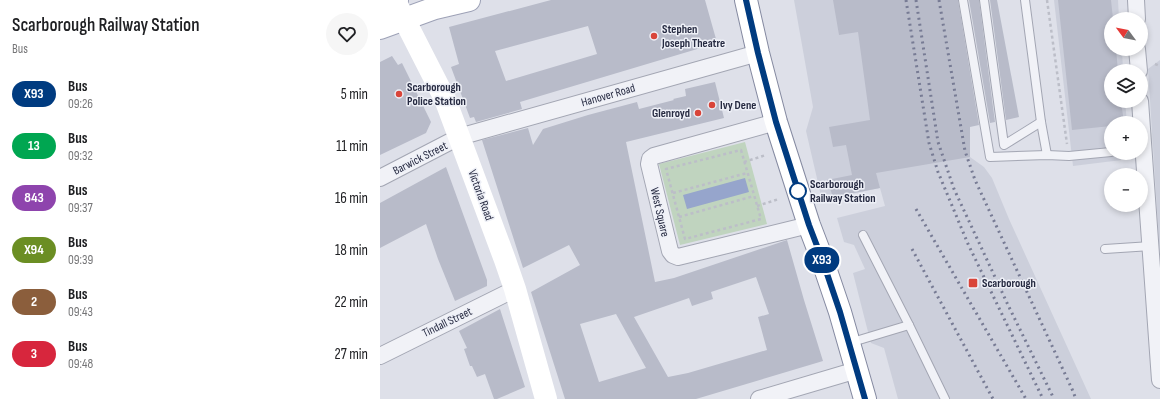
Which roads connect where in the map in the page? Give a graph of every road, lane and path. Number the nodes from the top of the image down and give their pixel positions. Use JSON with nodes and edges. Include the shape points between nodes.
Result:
{"nodes":[{"id":1,"x":469,"y":0,"type":"edge"},
{"id":2,"x":746,"y":0,"type":"edge"},
{"id":3,"x":963,"y":0,"type":"edge"},
{"id":4,"x":984,"y":0,"type":"edge"},
{"id":5,"x":1025,"y":0,"type":"edge"},
{"id":6,"x":1047,"y":0,"type":"edge"},
{"id":7,"x":1136,"y":0,"type":"edge"},
{"id":8,"x":394,"y":6,"type":"edge"},
{"id":9,"x":1137,"y":12,"type":"edge"},
{"id":10,"x":380,"y":28,"type":"edge"},
{"id":11,"x":758,"y":53,"type":"junction"},
{"id":12,"x":776,"y":122,"type":"junction"},
{"id":13,"x":1041,"y":122,"type":"junction"},
{"id":14,"x":459,"y":137,"type":"junction"},
{"id":15,"x":1004,"y":144,"type":"junction"},
{"id":16,"x":1104,"y":153,"type":"edge"},
{"id":17,"x":1048,"y":155,"type":"junction"},
{"id":18,"x":1006,"y":156,"type":"junction"},
{"id":19,"x":1069,"y":156,"type":"junction"},
{"id":20,"x":1143,"y":160,"type":"edge"},
{"id":21,"x":747,"y":173,"type":"junction"},
{"id":22,"x":380,"y":178,"type":"edge"},
{"id":23,"x":798,"y":192,"type":"junction"},
{"id":24,"x":672,"y":193,"type":"junction"},
{"id":25,"x":754,"y":196,"type":"junction"},
{"id":26,"x":757,"y":206,"type":"junction"},
{"id":27,"x":679,"y":217,"type":"junction"},
{"id":28,"x":809,"y":225,"type":"junction"},
{"id":29,"x":863,"y":235,"type":"dead end"},
{"id":30,"x":1151,"y":246,"type":"junction"},
{"id":31,"x":1105,"y":249,"type":"dead end"},
{"id":32,"x":515,"y":289,"type":"junction"},
{"id":33,"x":909,"y":325,"type":"junction"},
{"id":34,"x":848,"y":344,"type":"junction"},
{"id":35,"x":380,"y":356,"type":"edge"},
{"id":36,"x":857,"y":370,"type":"junction"},
{"id":37,"x":1160,"y":380,"type":"edge"},
{"id":38,"x":544,"y":398,"type":"edge"},
{"id":39,"x":759,"y":399,"type":"edge"},
{"id":40,"x":865,"y":399,"type":"edge"},
{"id":41,"x":945,"y":399,"type":"edge"}],
"edges":[{"from":1,"to":8,"type":"main road","via":[[435,8]]},
{"from":2,"to":11,"type":"main road"},
{"from":3,"to":18,"type":"lane","via":[[990,157]]},
{"from":4,"to":15,"type":"lane"},
{"from":5,"to":13,"type":"lane"},
{"from":6,"to":19,"type":"path"},
{"from":7,"to":9,"type":"street"},
{"from":8,"to":10,"type":"main road"},
{"from":8,"to":14,"type":"main road","name":"Victoria Road","via":[[445,99]]},
{"from":11,"to":12,"type":"main road"},
{"from":11,"to":14,"type":"street","name":"Hanover Road"},
{"from":12,"to":23,"type":"main road"},
{"from":12,"to":28,"type":"street","name":"West Square","via":[[650,159],[649,164],[670,251],[678,257]]},
{"from":13,"to":15,"type":"lane"},
{"from":13,"to":17,"type":"lane"},
{"from":14,"to":22,"type":"street","name":"Barwick Street"},
{"from":14,"to":32,"type":"main road","name":"Victoria Road"},
{"from":15,"to":18,"type":"lane"},
{"from":16,"to":19,"type":"lane"},
{"from":17,"to":18,"type":"lane"},
{"from":17,"to":19,"type":"lane"},
{"from":20,"to":30,"type":"street"},
{"from":21,"to":24,"type":"path"},
{"from":21,"to":24,"type":"path","via":[[740,150],[666,169]]},
{"from":21,"to":25,"type":"path"},
{"from":23,"to":26,"type":"path"},
{"from":23,"to":28,"type":"main road"},
{"from":24,"to":27,"type":"path"},
{"from":25,"to":26,"type":"path"},
{"from":25,"to":27,"type":"path"},
{"from":26,"to":27,"type":"path","via":[[761,219],[684,239]]},
{"from":28,"to":34,"type":"main road","via":[[840,312]]},
{"from":29,"to":33,"type":"lane"},
{"from":30,"to":31,"type":"lane"},
{"from":30,"to":37,"type":"street"},
{"from":32,"to":35,"type":"street","name":"Tindall Street"},
{"from":32,"to":38,"type":"main road","name":"Victoria Road"},
{"from":33,"to":34,"type":"lane"},
{"from":33,"to":41,"type":"lane"},
{"from":34,"to":36,"type":"main road"},
{"from":36,"to":39,"type":"street"},
{"from":36,"to":40,"type":"main road"}]}
